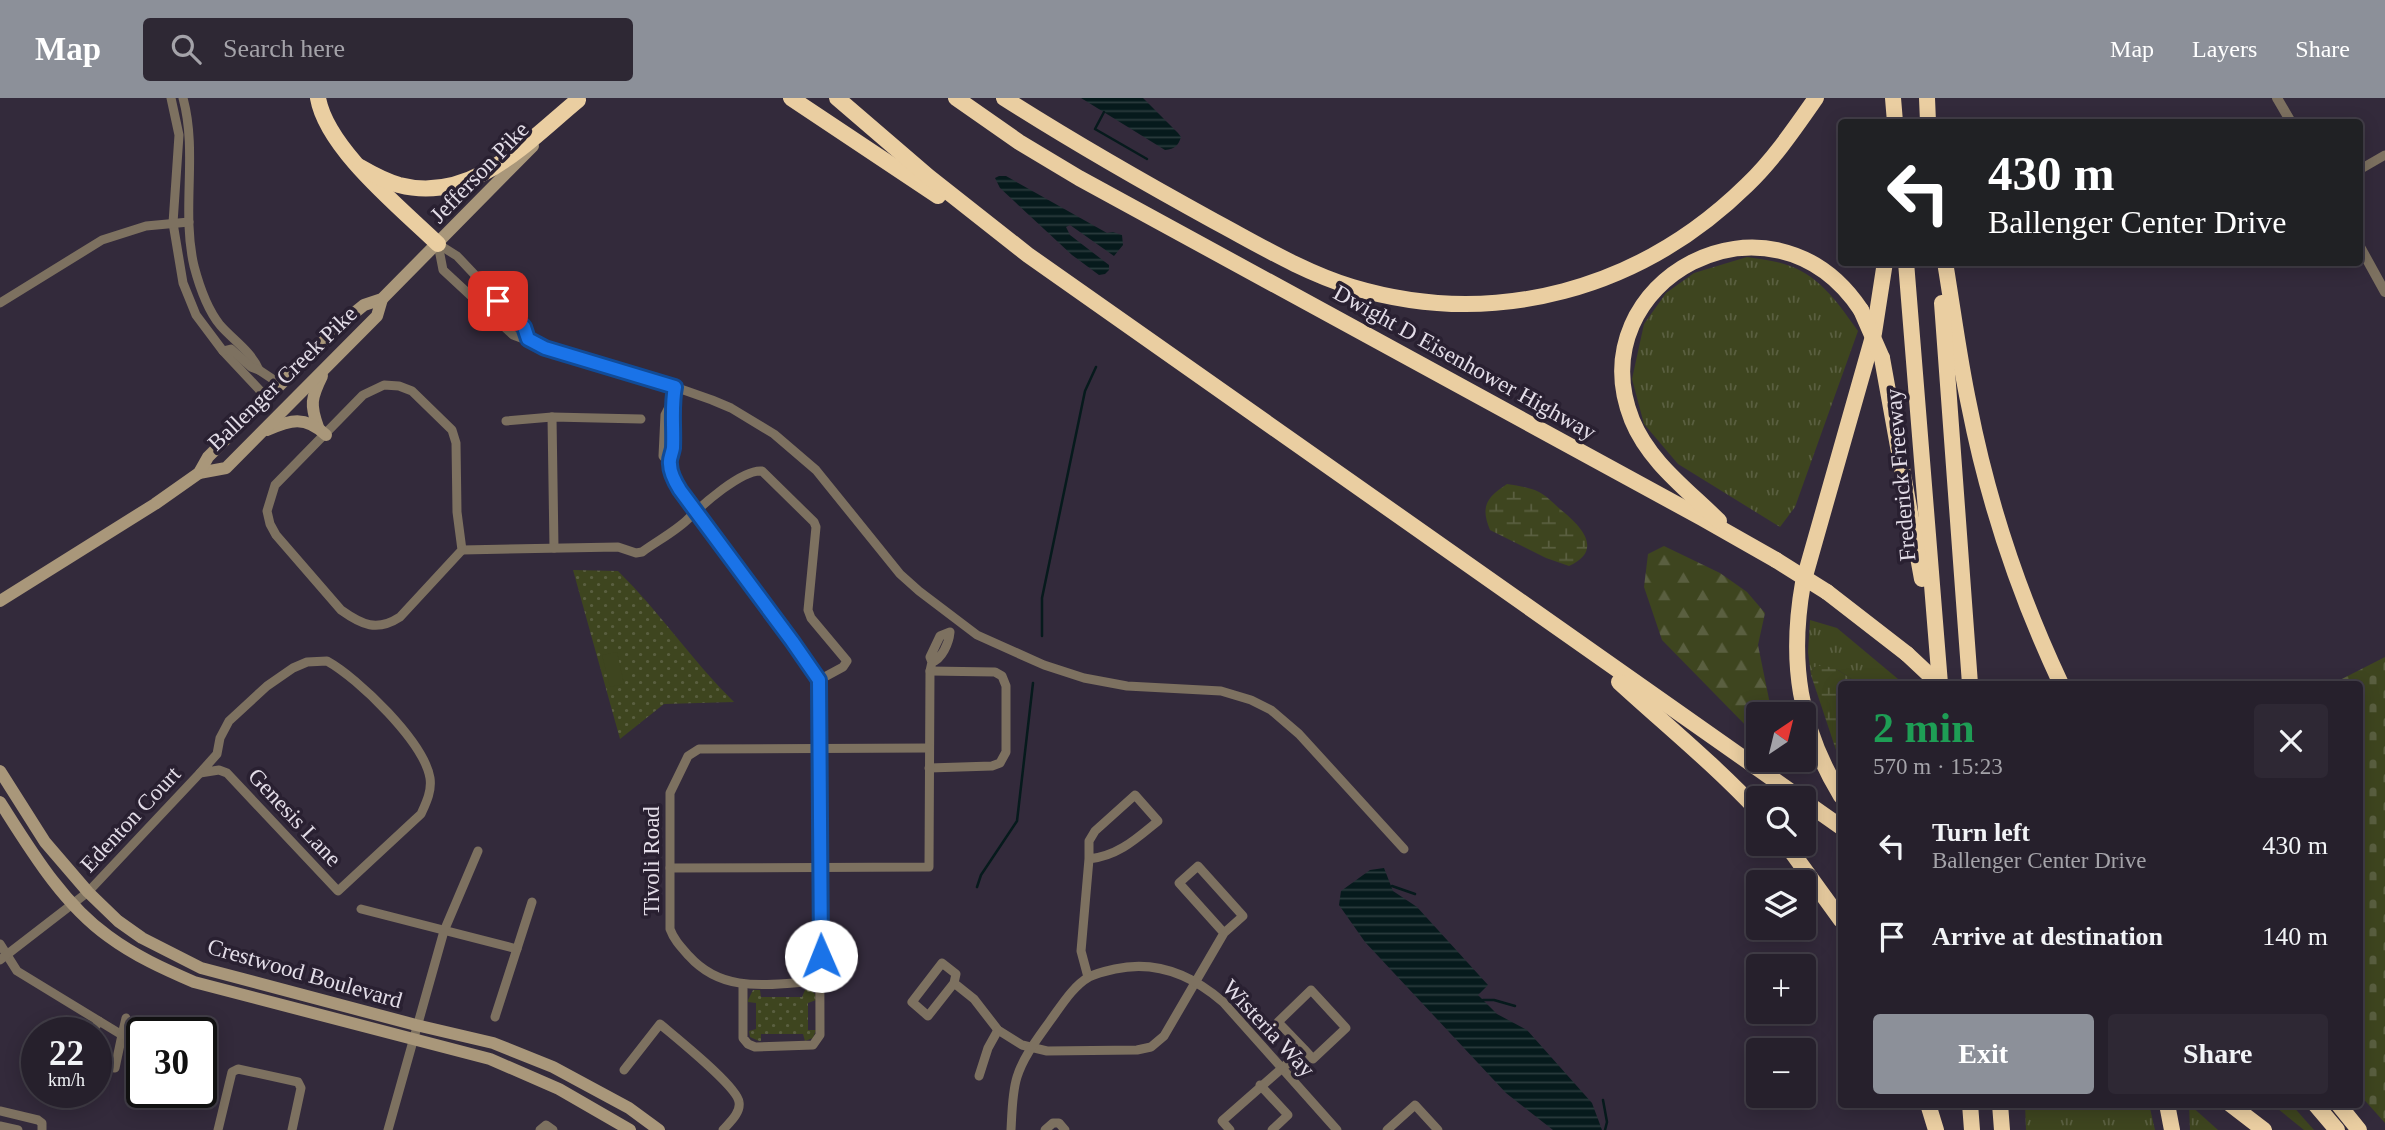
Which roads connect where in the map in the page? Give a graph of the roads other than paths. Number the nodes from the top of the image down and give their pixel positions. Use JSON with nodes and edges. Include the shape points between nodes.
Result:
{"nodes":[{"id":1,"x":172,"y":98,"type":"edge"},
{"id":2,"x":183,"y":98,"type":"edge"},
{"id":3,"x":318,"y":98,"type":"edge"},
{"id":4,"x":791,"y":98,"type":"edge"},
{"id":5,"x":838,"y":98,"type":"edge"},
{"id":6,"x":956,"y":98,"type":"edge"},
{"id":7,"x":1004,"y":98,"type":"edge"},
{"id":8,"x":1885,"y":98,"type":"edge"},
{"id":9,"x":1893,"y":98,"type":"edge"},
{"id":10,"x":1927,"y":98,"type":"edge"},
{"id":11,"x":2277,"y":98,"type":"edge"},
{"id":12,"x":579,"y":99,"type":"edge"},
{"id":13,"x":1815,"y":99,"type":"edge"},
{"id":14,"x":1886,"y":119,"type":"edge"},
{"id":15,"x":1895,"y":119,"type":"edge"},
{"id":16,"x":1928,"y":119,"type":"edge"},
{"id":17,"x":2289,"y":119,"type":"edge"},
{"id":18,"x":2385,"y":155,"type":"edge"},
{"id":19,"x":360,"y":167,"type":"junction"},
{"id":20,"x":2363,"y":168,"type":"edge"},
{"id":21,"x":189,"y":222,"type":"junction"},
{"id":22,"x":173,"y":223,"type":"junction"},
{"id":23,"x":438,"y":244,"type":"junction"},
{"id":24,"x":2363,"y":252,"type":"edge"},
{"id":25,"x":1028,"y":255,"type":"junction"},
{"id":26,"x":1884,"y":266,"type":"edge"},
{"id":27,"x":1906,"y":266,"type":"edge"},
{"id":28,"x":1939,"y":266,"type":"edge"},
{"id":29,"x":1946,"y":266,"type":"edge"},
{"id":30,"x":2385,"y":292,"type":"edge"},
{"id":31,"x":382,"y":299,"type":"junction"},
{"id":32,"x":0,"y":303,"type":"edge"},
{"id":33,"x":528,"y":339,"type":"junction"},
{"id":34,"x":222,"y":351,"type":"junction"},
{"id":35,"x":327,"y":367,"type":"junction"},
{"id":36,"x":259,"y":370,"type":"junction"},
{"id":37,"x":280,"y":384,"type":"junction"},
{"id":38,"x":675,"y":387,"type":"junction"},
{"id":39,"x":267,"y":398,"type":"junction"},
{"id":40,"x":552,"y":417,"type":"junction"},
{"id":41,"x":641,"y":419,"type":"dead end"},
{"id":42,"x":506,"y":421,"type":"dead end"},
{"id":43,"x":322,"y":431,"type":"junction"},
{"id":44,"x":263,"y":432,"type":"junction"},
{"id":45,"x":199,"y":473,"type":"junction"},
{"id":46,"x":694,"y":510,"type":"junction"},
{"id":47,"x":1732,"y":535,"type":"junction"},
{"id":48,"x":554,"y":548,"type":"junction"},
{"id":49,"x":462,"y":550,"type":"junction"},
{"id":50,"x":0,"y":601,"type":"edge"},
{"id":51,"x":958,"y":622,"type":"junction"},
{"id":52,"x":1568,"y":636,"type":"junction"},
{"id":53,"x":931,"y":667,"type":"junction"},
{"id":54,"x":819,"y":680,"type":"junction"},
{"id":55,"x":1936,"y":681,"type":"edge"},
{"id":56,"x":1939,"y":681,"type":"edge"},
{"id":57,"x":1939,"y":681,"type":"edge"},
{"id":58,"x":1970,"y":681,"type":"edge"},
{"id":59,"x":2060,"y":681,"type":"edge"},
{"id":60,"x":819,"y":747,"type":"junction"},
{"id":61,"x":929,"y":748,"type":"junction"},
{"id":62,"x":929,"y":768,"type":"junction"},
{"id":63,"x":0,"y":771,"type":"edge"},
{"id":64,"x":200,"y":773,"type":"junction"},
{"id":65,"x":1783,"y":786,"type":"edge"},
{"id":66,"x":1838,"y":790,"type":"edge"},
{"id":67,"x":1746,"y":798,"type":"edge"},
{"id":68,"x":0,"y":802,"type":"edge"},
{"id":69,"x":1816,"y":809,"type":"edge"},
{"id":70,"x":1838,"y":825,"type":"edge"},
{"id":71,"x":1404,"y":849,"type":"dead end"},
{"id":72,"x":478,"y":851,"type":"dead end"},
{"id":73,"x":1795,"y":856,"type":"edge"},
{"id":74,"x":1089,"y":859,"type":"junction"},
{"id":75,"x":670,"y":868,"type":"junction"},
{"id":76,"x":820,"y":868,"type":"junction"},
{"id":77,"x":88,"y":892,"type":"junction"},
{"id":78,"x":532,"y":902,"type":"dead end"},
{"id":79,"x":73,"y":904,"type":"junction"},
{"id":80,"x":361,"y":909,"type":"dead end"},
{"id":81,"x":1838,"y":916,"type":"edge"},
{"id":82,"x":444,"y":931,"type":"junction"},
{"id":83,"x":1224,"y":933,"type":"junction"},
{"id":84,"x":0,"y":944,"type":"edge"},
{"id":85,"x":517,"y":949,"type":"junction"},
{"id":86,"x":4,"y":958,"type":"edge"},
{"id":87,"x":1088,"y":977,"type":"junction"},
{"id":88,"x":821,"y":981,"type":"junction"},
{"id":89,"x":954,"y":983,"type":"junction"},
{"id":90,"x":1196,"y":983,"type":"junction"},
{"id":91,"x":743,"y":984,"type":"junction"},
{"id":92,"x":93,"y":1017,"type":"edge"},
{"id":93,"x":495,"y":1017,"type":"dead end"},
{"id":94,"x":126,"y":1018,"type":"dead end"},
{"id":95,"x":416,"y":1025,"type":"junction"},
{"id":96,"x":112,"y":1029,"type":"edge"},
{"id":97,"x":998,"y":1030,"type":"junction"},
{"id":98,"x":122,"y":1035,"type":"junction"},
{"id":99,"x":414,"y":1040,"type":"junction"},
{"id":100,"x":1032,"y":1048,"type":"junction"},
{"id":101,"x":1304,"y":1049,"type":"junction"},
{"id":102,"x":112,"y":1067,"type":"edge"},
{"id":103,"x":1283,"y":1069,"type":"junction"},
{"id":104,"x":624,"y":1070,"type":"dead end"},
{"id":105,"x":979,"y":1076,"type":"dead end"},
{"id":106,"x":1261,"y":1085,"type":"junction"},
{"id":107,"x":1929,"y":1108,"type":"edge"},
{"id":108,"x":1970,"y":1108,"type":"edge"},
{"id":109,"x":2000,"y":1108,"type":"edge"},
{"id":110,"x":2168,"y":1108,"type":"edge"},
{"id":111,"x":2236,"y":1108,"type":"edge"},
{"id":112,"x":2318,"y":1108,"type":"edge"},
{"id":113,"x":2341,"y":1108,"type":"edge"},
{"id":114,"x":0,"y":1111,"type":"edge"},
{"id":115,"x":0,"y":1126,"type":"edge"},
{"id":116,"x":18,"y":1130,"type":"edge"},
{"id":117,"x":42,"y":1130,"type":"edge"},
{"id":118,"x":218,"y":1130,"type":"edge"},
{"id":119,"x":292,"y":1130,"type":"edge"},
{"id":120,"x":388,"y":1130,"type":"edge"},
{"id":121,"x":540,"y":1130,"type":"edge"},
{"id":122,"x":553,"y":1130,"type":"edge"},
{"id":123,"x":630,"y":1130,"type":"edge"},
{"id":124,"x":659,"y":1130,"type":"edge"},
{"id":125,"x":723,"y":1130,"type":"edge"},
{"id":126,"x":1011,"y":1130,"type":"edge"},
{"id":127,"x":1045,"y":1130,"type":"edge"},
{"id":128,"x":1065,"y":1130,"type":"edge"},
{"id":129,"x":1230,"y":1130,"type":"edge"},
{"id":130,"x":1272,"y":1130,"type":"edge"},
{"id":131,"x":1337,"y":1130,"type":"edge"},
{"id":132,"x":1388,"y":1130,"type":"edge"},
{"id":133,"x":1438,"y":1130,"type":"edge"},
{"id":134,"x":1936,"y":1130,"type":"edge"},
{"id":135,"x":1972,"y":1130,"type":"edge"},
{"id":136,"x":2002,"y":1130,"type":"edge"},
{"id":137,"x":2172,"y":1130,"type":"edge"},
{"id":138,"x":2264,"y":1130,"type":"edge"},
{"id":139,"x":2337,"y":1130,"type":"edge"},
{"id":140,"x":2359,"y":1130,"type":"edge"}],
"edges":[{"from":1,"to":22,"type":"street","via":[[179,135]]},
{"from":2,"to":21,"type":"street","via":[[190,147]]},
{"from":3,"to":19,"type":"highway","via":[[327,125]]},
{"from":4,"to":25,"type":"highway"},
{"from":5,"to":25,"type":"highway"},
{"from":6,"to":47,"type":"highway","name":"Dwight D Eisenhower Highway","via":[[1079,178]]},
{"from":7,"to":13,"type":"highway","via":[[1119,169],[1300,267],[1382,295],[1468,304],[1520,300],[1577,288],[1645,261],[1678,242],[1749,183]]},
{"from":8,"to":14,"type":"highway"},
{"from":9,"to":15,"type":"highway"},
{"from":10,"to":16,"type":"highway"},
{"from":11,"to":17,"type":"street"},
{"from":12,"to":19,"type":"highway","via":[[501,163],[467,182],[417,188]]},
{"from":12,"to":23,"type":"main road","name":"Jefferson Pike"},
{"from":18,"to":20,"type":"street"},
{"from":19,"to":23,"type":"highway"},
{"from":21,"to":22,"type":"street"},
{"from":21,"to":36,"type":"street","via":[[194,265],[206,300],[219,324]]},
{"from":22,"to":32,"type":"street","via":[[102,240]]},
{"from":22,"to":34,"type":"street","via":[[183,283],[196,315]]},
{"from":23,"to":31,"type":"main road","name":"Ballenger Creek Pike"},
{"from":23,"to":33,"type":"street","via":[[457,256],[524,327]]},
{"from":23,"to":33,"type":"street","via":[[443,270],[513,335]]},
{"from":24,"to":30,"type":"street"},
{"from":25,"to":52,"type":"highway"},
{"from":26,"to":66,"type":"highway","via":[[1874,333],[1797,614],[1802,702],[1816,748]]},
{"from":27,"to":57,"type":"highway","name":"Frederick Freeway"},
{"from":28,"to":58,"type":"highway"},
{"from":29,"to":59,"type":"highway","via":[[1968,404],[1995,511],[2026,604]]},
{"from":31,"to":35,"type":"main road","name":"Ballenger Creek Pike","via":[[377,316]]},
{"from":31,"to":37,"type":"main road","name":"Ballenger Creek Pike","via":[[363,305]]},
{"from":33,"to":38,"type":"street"},
{"from":34,"to":36,"type":"street","via":[[231,349]]},
{"from":34,"to":39,"type":"street"},
{"from":35,"to":43,"type":"main road","via":[[311,405]]},
{"from":35,"to":44,"type":"main road","name":"Ballenger Creek Pike"},
{"from":36,"to":37,"type":"street"},
{"from":37,"to":39,"type":"main road","name":"Ballenger Creek Pike"},
{"from":38,"to":46,"type":"street","via":[[669,462]]},
{"from":38,"to":51,"type":"street","via":[[731,408],[790,447],[816,470],[900,573]]},
{"from":39,"to":45,"type":"main road","name":"Ballenger Creek Pike","via":[[208,457]]},
{"from":40,"to":41,"type":"street"},
{"from":40,"to":42,"type":"street"},
{"from":40,"to":48,"type":"street"},
{"from":43,"to":44,"type":"main road","via":[[295,420]]},
{"from":43,"to":49,"type":"street","via":[[371,390],[394,385],[416,394],[454,436]]},
{"from":43,"to":49,"type":"street","via":[[280,479],[267,511],[276,535],[341,610],[370,625],[390,624]]},
{"from":44,"to":45,"type":"main road","name":"Ballenger Creek Pike","via":[[226,468]]},
{"from":45,"to":50,"type":"main road","name":"Ballenger Creek Pike"},
{"from":46,"to":48,"type":"street","via":[[642,552],[618,547]]},
{"from":46,"to":54,"type":"street"},
{"from":46,"to":54,"type":"street","via":[[757,470],[766,473],[814,522],[808,610],[847,661]]},
{"from":47,"to":55,"type":"highway","name":"Dwight D Eisenhower Highway","bridge":true,"via":[[1827,592]]},
{"from":47,"to":56,"type":"highway","bridge":true,"via":[[1652,454],[1632,421],[1624,369],[1631,331],[1658,287],[1689,263],[1713,253],[1752,247],[1778,250],[1815,264],[1845,289],[1861,310],[1882,358]]},
{"from":48,"to":49,"type":"street"},
{"from":51,"to":53,"type":"street"},
{"from":51,"to":71,"type":"street","via":[[1011,652],[1084,678],[1127,686],[1221,691],[1255,702],[1299,734]]},
{"from":52,"to":65,"type":"highway"},
{"from":52,"to":67,"type":"highway"},
{"from":53,"to":61,"type":"street"},
{"from":53,"to":62,"type":"street","via":[[1002,676],[1006,752],[1000,763],[992,766]]},
{"from":54,"to":60,"type":"street"},
{"from":60,"to":61,"type":"street"},
{"from":60,"to":75,"type":"street","name":"Tivoli Road","via":[[699,748],[693,752],[670,793]]},
{"from":60,"to":76,"type":"street"},
{"from":61,"to":62,"type":"street"},
{"from":62,"to":76,"type":"street","via":[[929,867]]},
{"from":63,"to":77,"type":"main road","name":"Crestwood Boulevard","via":[[45,842]]},
{"from":64,"to":64,"type":"street","name":"Genesis Lane","via":[[217,754],[229,721],[267,686],[307,662],[327,661],[357,681],[417,746],[430,780],[429,798],[421,814],[338,891],[227,773],[219,769]]},
{"from":64,"to":77,"type":"street","name":"Edenton Court"},
{"from":68,"to":79,"type":"main road","name":"Crestwood Boulevard"},
{"from":69,"to":70,"type":"highway"},
{"from":72,"to":82,"type":"street"},
{"from":73,"to":81,"type":"highway"},
{"from":74,"to":74,"type":"street","via":[[1123,849],[1158,821],[1135,796],[1095,831],[1089,841]]},
{"from":74,"to":87,"type":"street","via":[[1081,951]]},
{"from":75,"to":76,"type":"street"},
{"from":75,"to":91,"type":"street","name":"Tivoli Road","via":[[674,939],[709,974]]},
{"from":76,"to":88,"type":"street"},
{"from":77,"to":79,"type":"street","name":"Edenton Court"},
{"from":77,"to":95,"type":"main road","name":"Crestwood Boulevard","via":[[142,938],[201,968]]},
{"from":78,"to":85,"type":"street"},
{"from":79,"to":86,"type":"street","name":"Edenton Court"},
{"from":79,"to":99,"type":"main road","name":"Crestwood Boulevard","via":[[107,935],[150,963],[194,982]]},
{"from":80,"to":82,"type":"street"},
{"from":82,"to":85,"type":"street"},
{"from":82,"to":95,"type":"street"},
{"from":83,"to":83,"type":"street","via":[[1243,916],[1198,866],[1179,883]]},
{"from":83,"to":90,"type":"street"},
{"from":84,"to":86,"type":"street"},
{"from":85,"to":93,"type":"street"},
{"from":86,"to":92,"type":"street"},
{"from":87,"to":90,"type":"street","name":"Wisteria Way","via":[[1149,966],[1166,968]]},
{"from":87,"to":100,"type":"street"},
{"from":88,"to":91,"type":"street","name":"Tivoli Road"},
{"from":88,"to":91,"type":"street","via":[[820,1035],[813,1045],[748,1044],[743,1038]]},
{"from":89,"to":89,"type":"street","via":[[928,1016],[912,1002],[942,963],[956,974]]},
{"from":89,"to":97,"type":"street","via":[[974,999]]},
{"from":90,"to":100,"type":"street","via":[[1164,1036],[1150,1047]]},
{"from":90,"to":103,"type":"street","name":"Wisteria Way","via":[[1223,1002]]},
{"from":94,"to":98,"type":"street"},
{"from":95,"to":99,"type":"street"},
{"from":95,"to":124,"type":"main road","name":"Crestwood Boulevard","via":[[494,1043],[553,1067],[629,1108]]},
{"from":96,"to":98,"type":"street"},
{"from":97,"to":100,"type":"street"},
{"from":97,"to":105,"type":"street"},
{"from":98,"to":102,"type":"street"},
{"from":99,"to":120,"type":"street"},
{"from":99,"to":123,"type":"main road","name":"Crestwood Boulevard","via":[[490,1059],[559,1089]]},
{"from":100,"to":126,"type":"street","via":[[1015,1084]]},
{"from":101,"to":101,"type":"street","via":[[1313,1059],[1346,1028],[1311,990],[1278,1022]]},
{"from":101,"to":103,"type":"street"},
{"from":103,"to":106,"type":"street"},
{"from":103,"to":131,"type":"street","name":"Wisteria Way"},
{"from":104,"to":125,"type":"street","via":[[660,1024],[739,1099],[737,1113]]},
{"from":106,"to":129,"type":"street","via":[[1222,1121]]},
{"from":106,"to":130,"type":"street","via":[[1288,1115]]},
{"from":107,"to":134,"type":"highway"},
{"from":108,"to":135,"type":"highway"},
{"from":109,"to":136,"type":"highway"},
{"from":110,"to":137,"type":"highway"},
{"from":111,"to":138,"type":"highway"},
{"from":112,"to":139,"type":"highway"},
{"from":113,"to":140,"type":"highway"},
{"from":114,"to":117,"type":"street","via":[[38,1120]]},
{"from":115,"to":116,"type":"street"},
{"from":118,"to":119,"type":"street","via":[[232,1072],[238,1069],[298,1082],[301,1088]]},
{"from":121,"to":122,"type":"street","via":[[546,1125]]},
{"from":127,"to":128,"type":"street","via":[[1053,1123]]},
{"from":132,"to":133,"type":"street","via":[[1415,1105]]}]}
